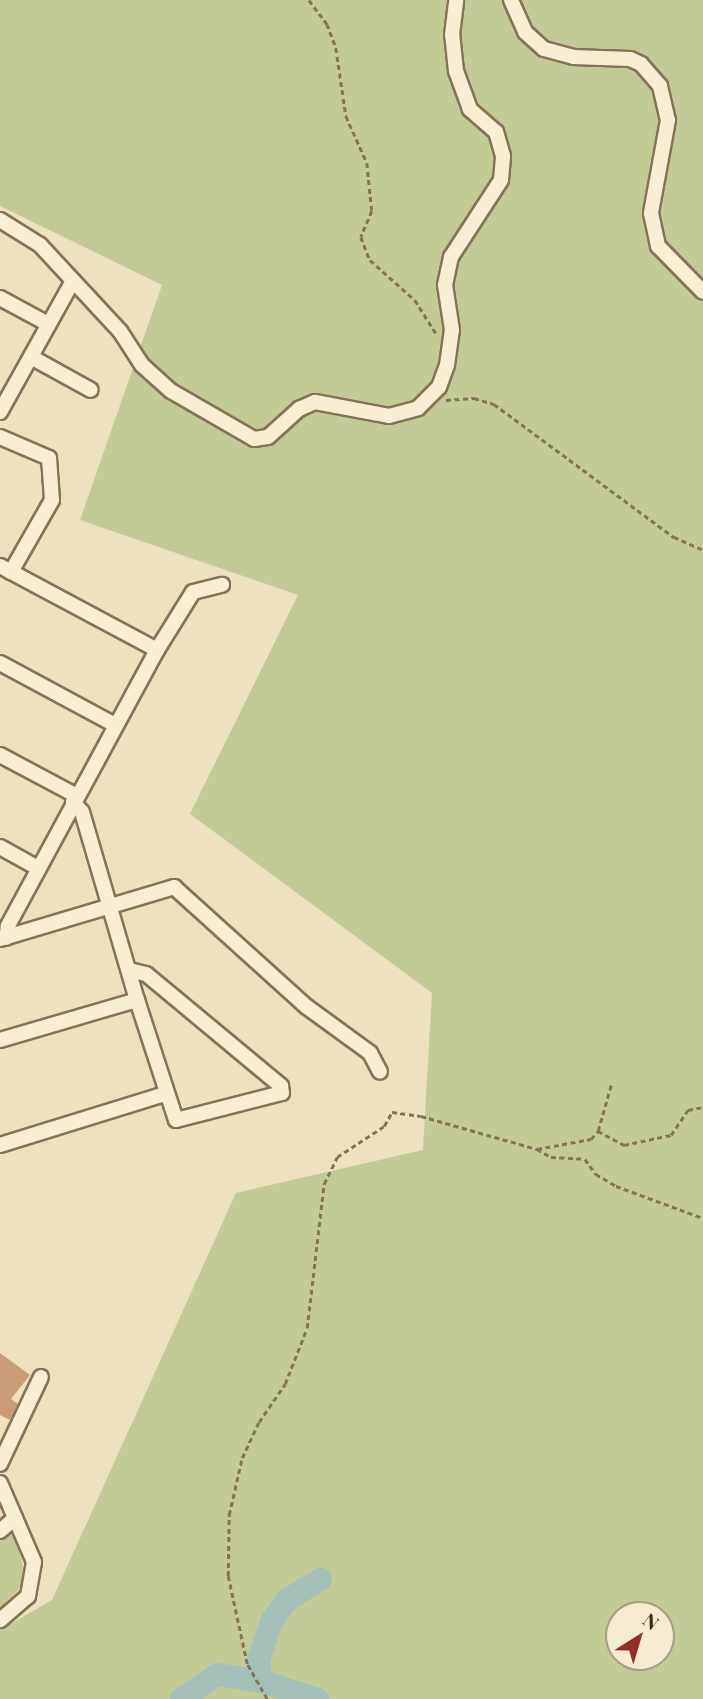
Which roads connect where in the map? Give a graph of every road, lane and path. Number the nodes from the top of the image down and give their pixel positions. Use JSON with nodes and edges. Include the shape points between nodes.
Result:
{"nodes":[{"id":1,"x":309,"y":0,"type":"edge"},
{"id":2,"x":456,"y":0,"type":"edge"},
{"id":3,"x":511,"y":0,"type":"edge"},
{"id":4,"x":0,"y":220,"type":"edge"},
{"id":5,"x":73,"y":281,"type":"junction"},
{"id":6,"x":703,"y":292,"type":"edge"},
{"id":7,"x":0,"y":298,"type":"edge"},
{"id":8,"x":48,"y":324,"type":"junction"},
{"id":9,"x":448,"y":348,"type":"junction"},
{"id":10,"x":31,"y":356,"type":"junction"},
{"id":11,"x":6,"y":386,"type":"edge"},
{"id":12,"x":91,"y":390,"type":"dead end"},
{"id":13,"x":428,"y":402,"type":"junction"},
{"id":14,"x":0,"y":412,"type":"edge"},
{"id":15,"x":0,"y":437,"type":"edge"},
{"id":16,"x":703,"y":551,"type":"edge"},
{"id":17,"x":6,"y":569,"type":"edge"},
{"id":18,"x":222,"y":585,"type":"dead end"},
{"id":19,"x":157,"y":650,"type":"junction"},
{"id":20,"x":0,"y":663,"type":"edge"},
{"id":21,"x":115,"y":725,"type":"junction"},
{"id":22,"x":0,"y":755,"type":"edge"},
{"id":23,"x":75,"y":799,"type":"junction"},
{"id":24,"x":0,"y":848,"type":"edge"},
{"id":25,"x":38,"y":868,"type":"junction"},
{"id":26,"x":110,"y":908,"type":"junction"},
{"id":27,"x":3,"y":938,"type":"edge"},
{"id":28,"x":129,"y":970,"type":"junction"},
{"id":29,"x":137,"y":1000,"type":"junction"},
{"id":30,"x":0,"y":1040,"type":"edge"},
{"id":31,"x":380,"y":1072,"type":"dead end"},
{"id":32,"x":611,"y":1085,"type":"dead end"},
{"id":33,"x":165,"y":1094,"type":"junction"},
{"id":34,"x":703,"y":1107,"type":"edge"},
{"id":35,"x":598,"y":1131,"type":"junction"},
{"id":36,"x":0,"y":1145,"type":"edge"},
{"id":37,"x":537,"y":1149,"type":"junction"},
{"id":38,"x":703,"y":1218,"type":"edge"},
{"id":39,"x":41,"y":1377,"type":"dead end"},
{"id":40,"x":0,"y":1464,"type":"edge"},
{"id":41,"x":0,"y":1483,"type":"edge"},
{"id":42,"x":15,"y":1518,"type":"junction"},
{"id":43,"x":0,"y":1531,"type":"edge"},
{"id":44,"x":0,"y":1620,"type":"edge"},
{"id":45,"x":267,"y":1699,"type":"edge"}],
"edges":[{"from":1,"to":9,"type":"path","via":[[337,48],[346,116],[367,163],[372,211],[361,237],[370,260],[415,300]]},
{"from":2,"to":9,"type":"street","via":[[452,35],[456,71],[470,109],[496,132],[503,156],[501,180],[488,207],[451,257],[445,285],[452,330]]},
{"from":3,"to":6,"type":"street","via":[[525,32],[544,48],[573,57],[630,59],[641,64],[660,86],[668,120],[651,213],[658,246]]},
{"from":4,"to":5,"type":"street","via":[[40,244]]},
{"from":5,"to":8,"type":"street"},
{"from":5,"to":13,"type":"street","via":[[120,331],[142,365],[171,391],[254,439],[268,437],[299,409],[315,402],[389,416]]},
{"from":7,"to":8,"type":"street"},
{"from":8,"to":10,"type":"street"},
{"from":9,"to":13,"type":"street","via":[[439,387]]},
{"from":10,"to":11,"type":"street"},
{"from":10,"to":12,"type":"street"},
{"from":11,"to":14,"type":"street"},
{"from":13,"to":16,"type":"path","via":[[474,398],[494,404],[674,537]]},
{"from":15,"to":17,"type":"street","via":[[49,458],[52,500]]},
{"from":17,"to":19,"type":"street"},
{"from":18,"to":19,"type":"street","via":[[193,592]]},
{"from":19,"to":21,"type":"street"},
{"from":20,"to":21,"type":"street"},
{"from":21,"to":23,"type":"street"},
{"from":22,"to":23,"type":"street"},
{"from":23,"to":25,"type":"street"},
{"from":23,"to":26,"type":"street"},
{"from":24,"to":25,"type":"street"},
{"from":25,"to":27,"type":"street"},
{"from":26,"to":27,"type":"street"},
{"from":26,"to":28,"type":"street"},
{"from":26,"to":31,"type":"street","via":[[174,887],[307,1007],[370,1054]]},
{"from":28,"to":29,"type":"street"},
{"from":28,"to":33,"type":"street","via":[[146,974],[281,1086],[282,1093],[176,1120]]},
{"from":29,"to":30,"type":"street"},
{"from":29,"to":33,"type":"street"},
{"from":32,"to":35,"type":"path"},
{"from":33,"to":36,"type":"street"},
{"from":34,"to":35,"type":"path","via":[[688,1110],[671,1135],[624,1144]]},
{"from":35,"to":37,"type":"path","via":[[591,1139]]},
{"from":37,"to":38,"type":"path","via":[[551,1157],[585,1159],[596,1174],[616,1185]]},
{"from":37,"to":45,"type":"path","via":[[403,1111],[391,1112],[384,1126],[337,1157],[324,1184],[307,1328],[285,1384],[258,1422],[242,1458],[229,1515],[228,1576],[251,1671]]},
{"from":39,"to":40,"type":"street"},
{"from":41,"to":42,"type":"street"},
{"from":42,"to":43,"type":"street"},
{"from":42,"to":44,"type":"street","via":[[32,1552],[34,1575],[21,1605]]}]}
